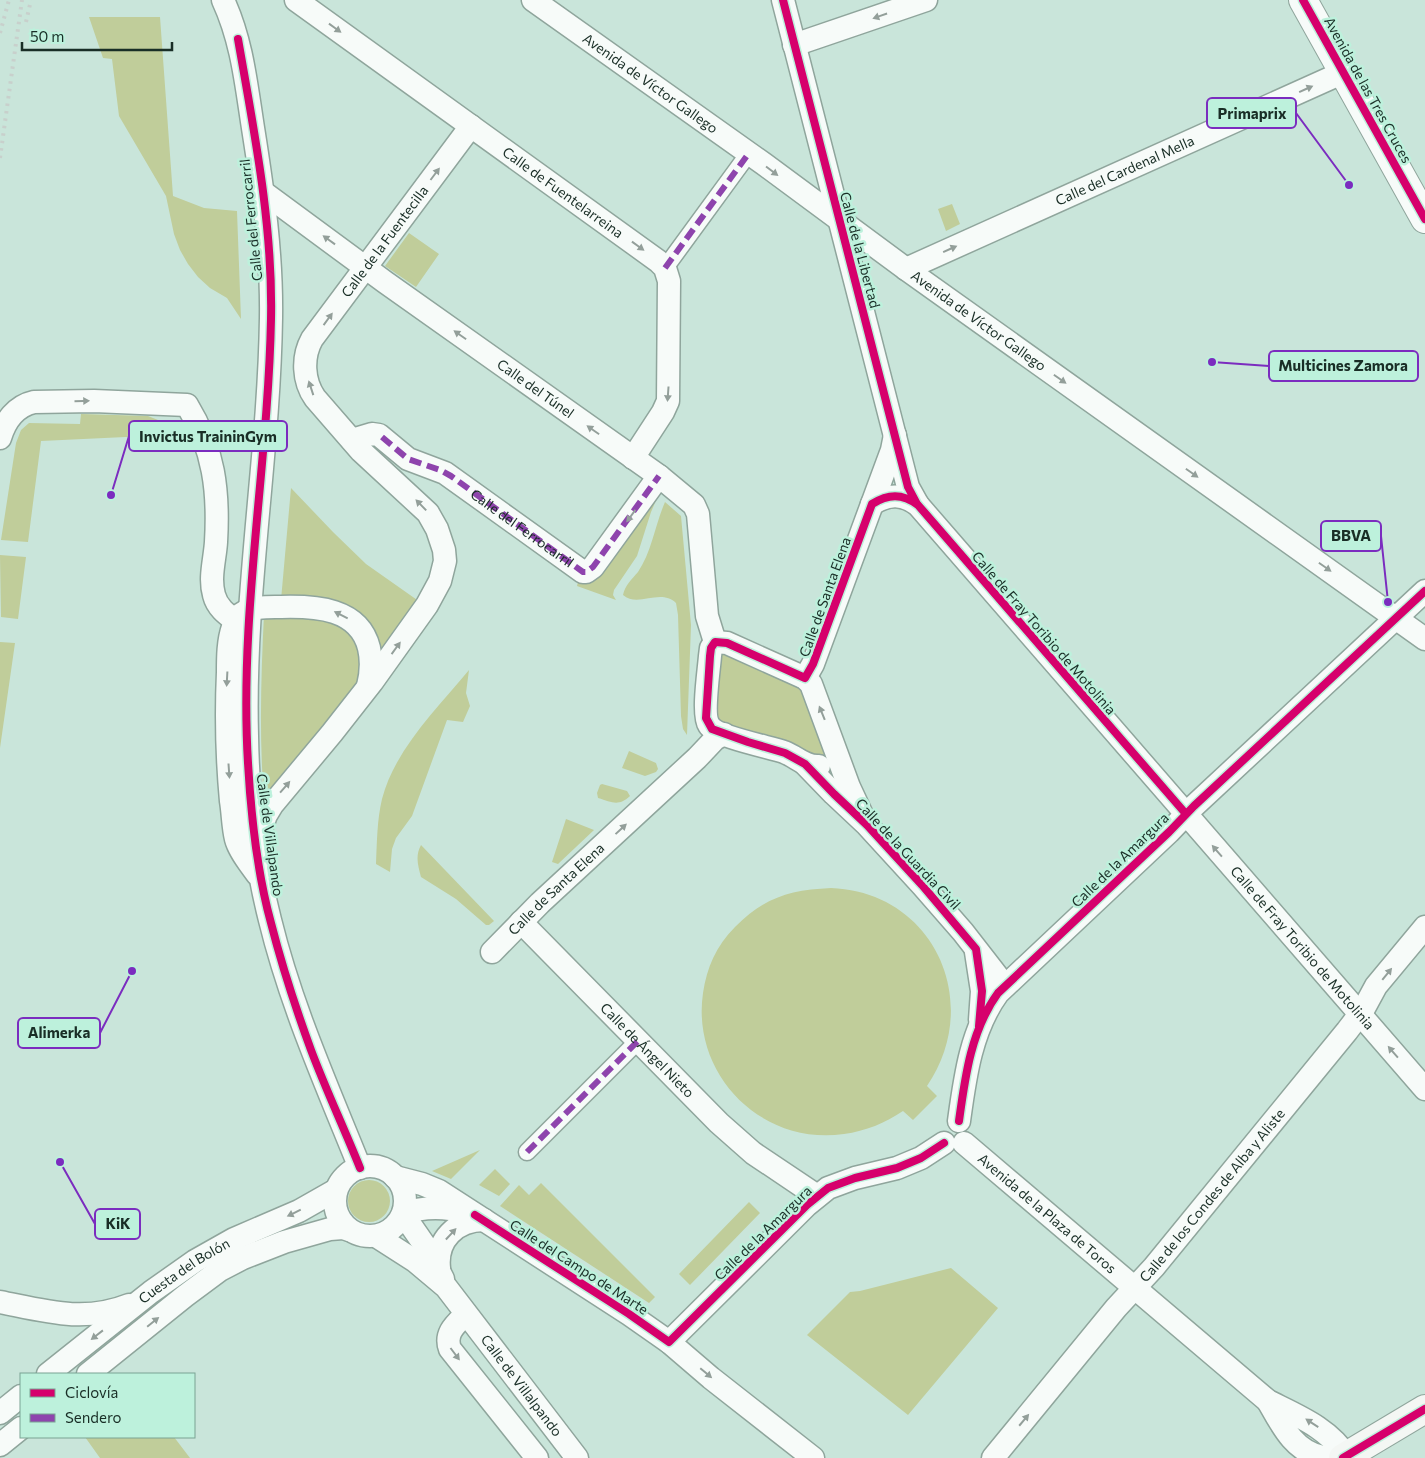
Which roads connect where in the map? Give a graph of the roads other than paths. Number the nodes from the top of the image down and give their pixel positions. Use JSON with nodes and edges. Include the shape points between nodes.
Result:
{"nodes":[{"id":1,"x":224,"y":0,"type":"edge"},
{"id":2,"x":240,"y":0,"type":"edge"},
{"id":3,"x":296,"y":0,"type":"edge"},
{"id":4,"x":533,"y":0,"type":"edge"},
{"id":5,"x":782,"y":0,"type":"edge"},
{"id":6,"x":926,"y":0,"type":"edge"},
{"id":7,"x":1303,"y":0,"type":"edge"},
{"id":8,"x":238,"y":38,"type":"junction"},
{"id":9,"x":794,"y":45,"type":"junction"},
{"id":10,"x":1344,"y":72,"type":"junction"},
{"id":11,"x":471,"y":126,"type":"junction"},
{"id":12,"x":749,"y":153,"type":"junction"},
{"id":13,"x":263,"y":192,"type":"junction"},
{"id":14,"x":1425,"y":219,"type":"edge"},
{"id":15,"x":839,"y":220,"type":"junction"},
{"id":16,"x":366,"y":268,"type":"junction"},
{"id":17,"x":665,"y":268,"type":"junction"},
{"id":18,"x":906,"y":269,"type":"junction"},
{"id":19,"x":265,"y":429,"type":"joint"},
{"id":20,"x":894,"y":433,"type":"junction"},
{"id":21,"x":0,"y":438,"type":"edge"},
{"id":22,"x":352,"y":440,"type":"junction"},
{"id":23,"x":632,"y":458,"type":"junction"},
{"id":24,"x":659,"y":476,"type":"junction"},
{"id":25,"x":872,"y":504,"type":"junction"},
{"id":26,"x":918,"y":505,"type":"junction"},
{"id":27,"x":1425,"y":591,"type":"edge"},
{"id":28,"x":243,"y":615,"type":"junction"},
{"id":29,"x":1396,"y":619,"type":"junction"},
{"id":30,"x":1425,"y":640,"type":"edge"},
{"id":31,"x":715,"y":642,"type":"junction"},
{"id":32,"x":806,"y":678,"type":"junction"},
{"id":33,"x":368,"y":687,"type":"junction"},
{"id":34,"x":724,"y":734,"type":"junction"},
{"id":35,"x":836,"y":750,"type":"junction"},
{"id":36,"x":805,"y":764,"type":"junction"},
{"id":37,"x":1186,"y":814,"type":"junction"},
{"id":38,"x":866,"y":825,"type":"junction"},
{"id":39,"x":256,"y":846,"type":"junction"},
{"id":40,"x":262,"y":882,"type":"junction"},
{"id":41,"x":521,"y":922,"type":"junction"},
{"id":42,"x":1425,"y":927,"type":"edge"},
{"id":43,"x":976,"y":949,"type":"junction"},
{"id":44,"x":492,"y":952,"type":"dead end"},
{"id":45,"x":1005,"y":986,"type":"junction"},
{"id":46,"x":1360,"y":1014,"type":"junction"},
{"id":47,"x":979,"y":1026,"type":"junction"},
{"id":48,"x":638,"y":1041,"type":"junction"},
{"id":49,"x":1425,"y":1089,"type":"edge"},
{"id":50,"x":954,"y":1143,"type":"junction"},
{"id":51,"x":527,"y":1152,"type":"dead end"},
{"id":52,"x":360,"y":1168,"type":"junction"},
{"id":53,"x":779,"y":1171,"type":"junction"},
{"id":54,"x":395,"y":1177,"type":"junction"},
{"id":55,"x":855,"y":1178,"type":"junction"},
{"id":56,"x":336,"y":1190,"type":"junction"},
{"id":57,"x":817,"y":1196,"type":"junction"},
{"id":58,"x":403,"y":1214,"type":"junction"},
{"id":59,"x":479,"y":1217,"type":"junction"},
{"id":60,"x":787,"y":1225,"type":"junction"},
{"id":61,"x":349,"y":1230,"type":"junction"},
{"id":62,"x":376,"y":1236,"type":"junction"},
{"id":63,"x":442,"y":1278,"type":"junction"},
{"id":64,"x":1136,"y":1287,"type":"junction"},
{"id":65,"x":145,"y":1297,"type":"junction"},
{"id":66,"x":0,"y":1302,"type":"edge"},
{"id":67,"x":50,"y":1312,"type":"junction"},
{"id":68,"x":466,"y":1314,"type":"junction"},
{"id":69,"x":668,"y":1342,"type":"junction"},
{"id":70,"x":66,"y":1359,"type":"junction"},
{"id":71,"x":49,"y":1373,"type":"edge"},
{"id":72,"x":89,"y":1373,"type":"edge"},
{"id":73,"x":20,"y":1397,"type":"edge"},
{"id":74,"x":1268,"y":1401,"type":"junction"},
{"id":75,"x":1425,"y":1409,"type":"edge"},
{"id":76,"x":0,"y":1413,"type":"edge"},
{"id":77,"x":20,"y":1429,"type":"edge"},
{"id":78,"x":0,"y":1445,"type":"edge"},
{"id":79,"x":1289,"y":1448,"type":"edge"},
{"id":80,"x":1346,"y":1457,"type":"edge"},
{"id":81,"x":537,"y":1458,"type":"edge"},
{"id":82,"x":577,"y":1458,"type":"edge"},
{"id":83,"x":813,"y":1458,"type":"edge"},
{"id":84,"x":993,"y":1458,"type":"edge"}],
"edges":[{"from":1,"to":8,"type":"street","name":"Calle del Ferrocarril"},
{"from":2,"to":8,"type":"street","name":"Calle del Ferrocarril"},
{"from":3,"to":11,"type":"street","name":"Calle de Fuentelarreina","one_way":true},
{"from":4,"to":12,"type":"street","name":"Avenida de Víctor Gallego"},
{"from":5,"to":9,"type":"street","name":"Calle de la Libertad"},
{"from":6,"to":9,"type":"street","one_way":true},
{"from":7,"to":10,"type":"street","name":"Avenida de las Tres Cruces"},
{"from":8,"to":13,"type":"street","name":"Calle del Ferrocarril"},
{"from":9,"to":15,"type":"street","name":"Calle de la Libertad"},
{"from":10,"to":14,"type":"street","name":"Avenida de las Tres Cruces"},
{"from":18,"to":10,"type":"street","name":"Calle del Cardenal Mella","one_way":true},
{"from":16,"to":11,"type":"street","name":"Calle de la Fuentecilla","one_way":true},
{"from":11,"to":17,"type":"street","name":"Calle de Fuentelarreina","one_way":true},
{"from":12,"to":15,"type":"street","name":"Avenida de Víctor Gallego","one_way":true},
{"from":12,"to":17,"type":"street"},
{"from":16,"to":13,"type":"street","name":"Calle del Túnel","one_way":true},
{"from":13,"to":19,"type":"street","name":"Calle del Ferrocarril","via":[[271,300]]},
{"from":15,"to":18,"type":"street","name":"Avenida de Víctor Gallego"},
{"from":15,"to":20,"type":"street","name":"Calle de la Libertad"},
{"from":22,"to":16,"type":"street","name":"Calle de la Fuentecilla","one_way":true,"via":[[313,395],[305,361],[312,339]]},
{"from":23,"to":16,"type":"street","name":"Calle del Túnel","one_way":true},
{"from":17,"to":23,"type":"street","one_way":true,"via":[[669,281],[668,402]]},
{"from":18,"to":29,"type":"street","name":"Avenida de Víctor Gallego","one_way":true},
{"from":19,"to":28,"type":"street","name":"Calle de Villalpando"},
{"from":20,"to":25,"type":"street","name":"Calle de Santa Elena","via":[[892,450]]},
{"from":20,"to":26,"type":"street","name":"Calle de la Libertad","via":[[908,487]]},
{"from":21,"to":28,"type":"street","one_way":true,"via":[[4,426],[16,411],[34,402],[94,400],[187,405],[203,433],[213,472],[216,517],[213,593],[220,608]]},
{"from":24,"to":22,"type":"street","name":"Calle del Ferrocarril","one_way":true,"via":[[593,567],[582,572],[445,473],[408,458],[379,435]]},
{"from":33,"to":22,"type":"street","one_way":true,"via":[[434,594],[440,581],[444,550],[438,529],[428,512]]},
{"from":23,"to":24,"type":"street","name":"Calle del Túnel"},
{"from":24,"to":31,"type":"street","name":"Calle del Túnel","via":[[694,505],[698,514],[707,616]]},
{"from":25,"to":26,"type":"street","name":"Calle de Fray Toribio de Motolinia","via":[[890,496],[910,499]]},
{"from":25,"to":32,"type":"street","name":"Calle de Santa Elena","via":[[814,664]]},
{"from":26,"to":37,"type":"street","name":"Calle de Fray Toribio de Motolinia"},
{"from":27,"to":29,"type":"street","name":"Calle de la Amargura"},
{"from":33,"to":28,"type":"street","one_way":true,"via":[[371,661],[368,646],[362,631],[351,620],[334,611],[311,607],[272,607]]},
{"from":28,"to":39,"type":"street","name":"Calle de Villalpando","via":[[247,661],[246,730]]},
{"from":28,"to":40,"type":"street","name":"Calle de Villalpando","one_way":true,"via":[[233,627],[229,648],[226,701],[230,784],[236,839]]},
{"from":29,"to":30,"type":"street","name":"Avenida de Víctor Gallego"},
{"from":29,"to":37,"type":"street","name":"Calle de la Amargura"},
{"from":31,"to":32,"type":"street","name":"Calle de Santa Elena","via":[[727,642]]},
{"from":31,"to":34,"type":"street","via":[[710,656],[706,718],[712,729]]},
{"from":35,"to":32,"type":"street","name":"Calle de la Guardia Civil","one_way":true},
{"from":39,"to":33,"type":"street","one_way":true,"via":[[272,805]]},
{"from":34,"to":36,"type":"street","name":"Calle de la Guardia Civil","via":[[785,752]]},
{"from":41,"to":34,"type":"street","name":"Calle de Santa Elena","one_way":true},
{"from":35,"to":36,"type":"street","via":[[835,756],[826,764],[812,767]]},
{"from":35,"to":38,"type":"street","name":"Calle de la Guardia Civil"},
{"from":36,"to":38,"type":"street","name":"Calle de la Guardia Civil"},
{"from":37,"to":45,"type":"street","name":"Calle de la Amargura"},
{"from":46,"to":37,"type":"street","name":"Calle de Fray Toribio de Motolinia","one_way":true},
{"from":38,"to":43,"type":"street","name":"Calle de la Guardia Civil","via":[[951,917]]},
{"from":39,"to":40,"type":"street","name":"Calle de Villalpando"},
{"from":40,"to":52,"type":"street","name":"Calle de Villalpando","via":[[270,922],[312,1051]]},
{"from":41,"to":44,"type":"street","name":"Calle de Santa Elena"},
{"from":41,"to":48,"type":"street","name":"Calle de Ángel Nieto"},
{"from":46,"to":42,"type":"street","name":"Calle de los Condes de Alba y Aliste","one_way":true,"via":[[1376,986]]},
{"from":43,"to":45,"type":"street","name":"Calle de la Guardia Civil"},
{"from":43,"to":47,"type":"street","name":"Calle de la Guardia Civil","via":[[982,990]]},
{"from":45,"to":47,"type":"street","name":"Calle de la Amargura","via":[[986,1010]]},
{"from":49,"to":46,"type":"street","name":"Calle de Fray Toribio de Motolinia","one_way":true},
{"from":46,"to":64,"type":"street","name":"Calle de los Condes de Alba y Aliste"},
{"from":47,"to":50,"type":"street","name":"Calle de la Amargura","via":[[958,1121],[968,1135]]},
{"from":48,"to":51,"type":"street"},
{"from":48,"to":53,"type":"street","name":"Calle de Ángel Nieto","via":[[719,1122],[753,1153]]},
{"from":50,"to":55,"type":"street","name":"Calle de la Amargura","via":[[898,1168]]},
{"from":50,"to":64,"type":"street","name":"Avenida de la Plaza de Toros"},
{"from":52,"to":54,"type":"street","via":[[381,1168]]},
{"from":52,"to":56,"type":"street","via":[[344,1178]]},
{"from":53,"to":55,"type":"street","name":"Calle de Ángel Nieto","via":[[823,1179]]},
{"from":53,"to":57,"type":"street","name":"Calle de Ángel Nieto"},
{"from":53,"to":60,"type":"street","via":[[791,1205]]},
{"from":54,"to":58,"type":"street","via":[[405,1195]]},
{"from":54,"to":59,"type":"street","name":"Calle del Campo de Marte","via":[[434,1188]]},
{"from":55,"to":57,"type":"street","name":"Calle de la Amargura","via":[[828,1188]]},
{"from":56,"to":61,"type":"street","via":[[337,1213]]},
{"from":56,"to":65,"type":"street","name":"Cuesta del Bolón","one_way":true,"via":[[288,1216],[214,1249]]},
{"from":57,"to":60,"type":"street","name":"Calle de la Amargura"},
{"from":58,"to":59,"type":"street","name":"Calle del Campo de Marte","via":[[438,1208]]},
{"from":58,"to":62,"type":"street","via":[[388,1231]]},
{"from":58,"to":63,"type":"street","name":"Calle de Villalpando"},
{"from":63,"to":59,"type":"street","one_way":true,"via":[[438,1257],[441,1247],[453,1230]]},
{"from":59,"to":69,"type":"street","name":"Calle del Campo de Marte"},
{"from":60,"to":69,"type":"street","name":"Calle de la Amargura"},
{"from":61,"to":62,"type":"street","via":[[361,1236]]},
{"from":72,"to":61,"type":"street","name":"Cuesta del Bolón","one_way":true,"via":[[220,1270],[284,1242],[324,1230]]},
{"from":62,"to":63,"type":"street","name":"Calle de Villalpando"},
{"from":63,"to":68,"type":"street","name":"Calle de Villalpando"},
{"from":64,"to":74,"type":"street","name":"Avenida de la Plaza de Toros"},
{"from":84,"to":64,"type":"street","name":"Calle de los Condes de Alba y Aliste","one_way":true},
{"from":65,"to":67,"type":"street","via":[[122,1308],[95,1314]]},
{"from":65,"to":70,"type":"street","name":"Cuesta del Bolón","one_way":true},
{"from":66,"to":67,"type":"street"},
{"from":67,"to":70,"type":"street","via":[[67,1321],[71,1328],[74,1338]]},
{"from":68,"to":81,"type":"street","one_way":true,"via":[[450,1332],[450,1349]]},
{"from":68,"to":82,"type":"street","name":"Calle de Villalpando"},
{"from":69,"to":83,"type":"street","name":"Calle del Campo de Marte","one_way":true},
{"from":70,"to":71,"type":"street","name":"Cuesta del Bolón"},
{"from":73,"to":76,"type":"street"},
{"from":74,"to":79,"type":"street","name":"Avenida de la Plaza de Toros"},
{"from":80,"to":74,"type":"street","name":"Avenida de la Plaza de Toros","one_way":true,"via":[[1329,1435],[1317,1426]]},
{"from":75,"to":80,"type":"main road"},
{"from":77,"to":78,"type":"street"},
{"from":79,"to":80,"type":"street","name":"Avenida de la Plaza de Toros","via":[[1324,1457]]}]}
